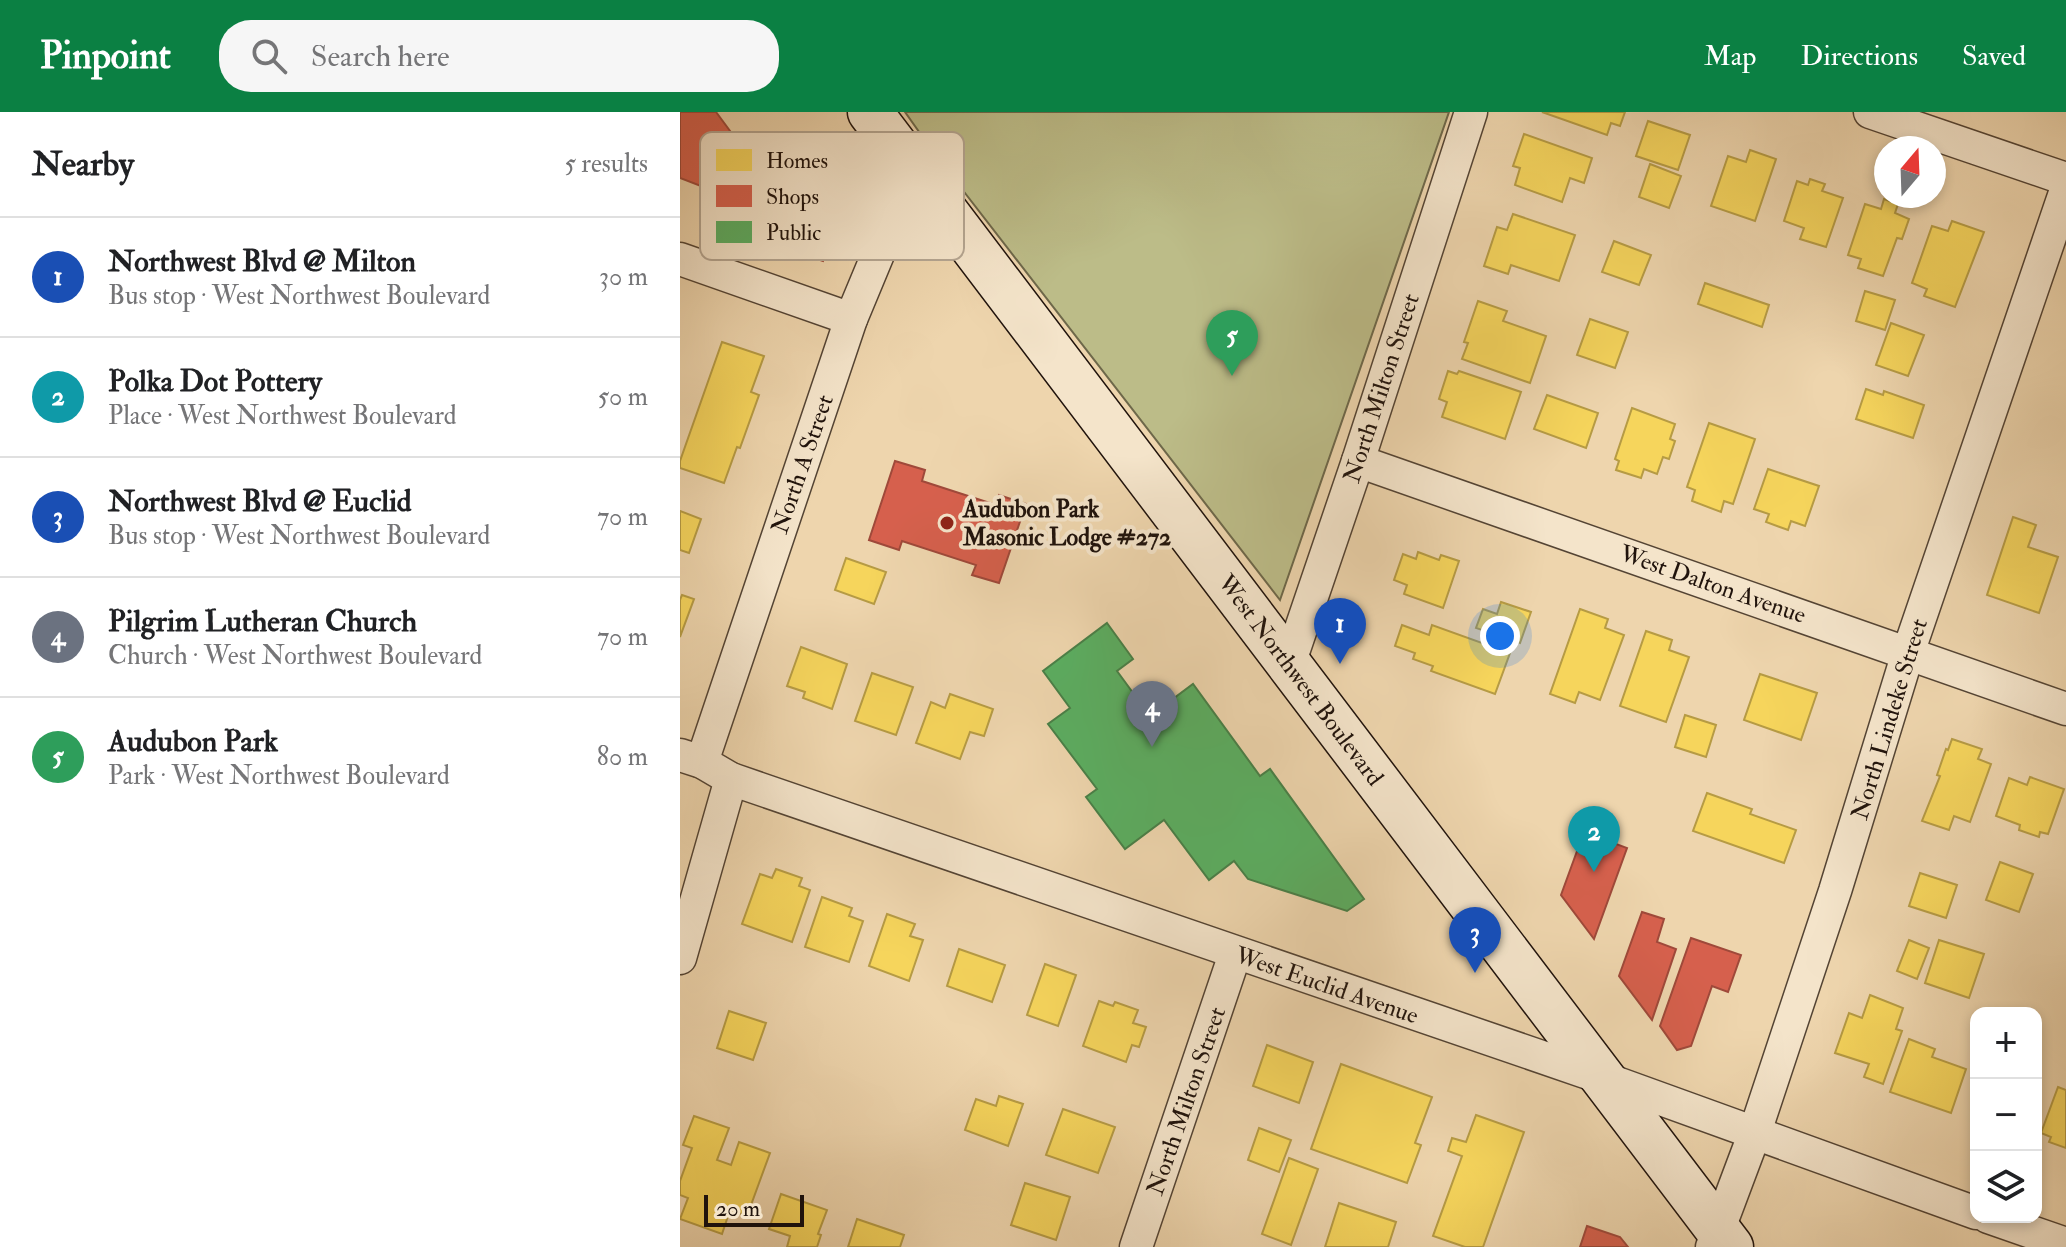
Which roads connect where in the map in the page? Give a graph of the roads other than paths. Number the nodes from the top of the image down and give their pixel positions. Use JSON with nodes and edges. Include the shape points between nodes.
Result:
{"nodes":[{"id":1,"x":870,"y":112,"type":"edge"},
{"id":2,"x":1471,"y":112,"type":"edge"},
{"id":3,"x":1870,"y":112,"type":"edge"},
{"id":4,"x":885,"y":132,"type":"edge"},
{"id":5,"x":2066,"y":179,"type":"edge"},
{"id":6,"x":2066,"y":190,"type":"edge"},
{"id":7,"x":964,"y":237,"type":"edge"},
{"id":8,"x":680,"y":259,"type":"edge"},
{"id":9,"x":876,"y":260,"type":"edge"},
{"id":10,"x":851,"y":319,"type":"junction"},
{"id":11,"x":1358,"y":461,"type":"junction"},
{"id":12,"x":1908,"y":653,"type":"junction"},
{"id":13,"x":1289,"y":664,"type":"junction"},
{"id":14,"x":2066,"y":709,"type":"edge"},
{"id":15,"x":691,"y":758,"type":"edge"},
{"id":16,"x":731,"y":779,"type":"junction"},
{"id":17,"x":1235,"y":954,"type":"junction"},
{"id":18,"x":680,"y":958,"type":"edge"},
{"id":19,"x":1600,"y":1077,"type":"junction"},
{"id":20,"x":1754,"y":1135,"type":"junction"},
{"id":21,"x":1970,"y":1211,"type":"edge"},
{"id":22,"x":2005,"y":1223,"type":"edge"},
{"id":23,"x":1721,"y":1241,"type":"edge"},
{"id":24,"x":2066,"y":1244,"type":"edge"},
{"id":25,"x":1136,"y":1247,"type":"edge"}],
"edges":[{"from":1,"to":4,"type":"main road","name":"West Northwest Boulevard"},
{"from":2,"to":11,"type":"street","name":"North Milton Street"},
{"from":3,"to":5,"type":"street"},
{"from":6,"to":12,"type":"street","name":"North Lindeke Street"},
{"from":7,"to":13,"type":"main road","name":"West Northwest Boulevard"},
{"from":8,"to":10,"type":"street"},
{"from":9,"to":10,"type":"street","name":"North A Street"},
{"from":10,"to":15,"type":"street","name":"North A Street"},
{"from":11,"to":12,"type":"street","name":"West Dalton Avenue"},
{"from":11,"to":13,"type":"street","name":"North Milton Street"},
{"from":12,"to":14,"type":"street","name":"West Dalton Avenue"},
{"from":12,"to":20,"type":"street","name":"North Lindeke Street"},
{"from":13,"to":19,"type":"main road","name":"West Northwest Boulevard"},
{"from":15,"to":16,"type":"street","name":"West Euclid Avenue"},
{"from":16,"to":17,"type":"street","name":"West Euclid Avenue"},
{"from":16,"to":18,"type":"street"},
{"from":17,"to":19,"type":"street","name":"West Euclid Avenue"},
{"from":17,"to":25,"type":"street","name":"North Milton Street"},
{"from":19,"to":20,"type":"street","name":"West Euclid Avenue"},
{"from":19,"to":23,"type":"main road","name":"West Northwest Boulevard"},
{"from":20,"to":21,"type":"street","name":"West Euclid Avenue"},
{"from":20,"to":23,"type":"street","name":"North Lindeke Street"},
{"from":22,"to":24,"type":"street"}]}
